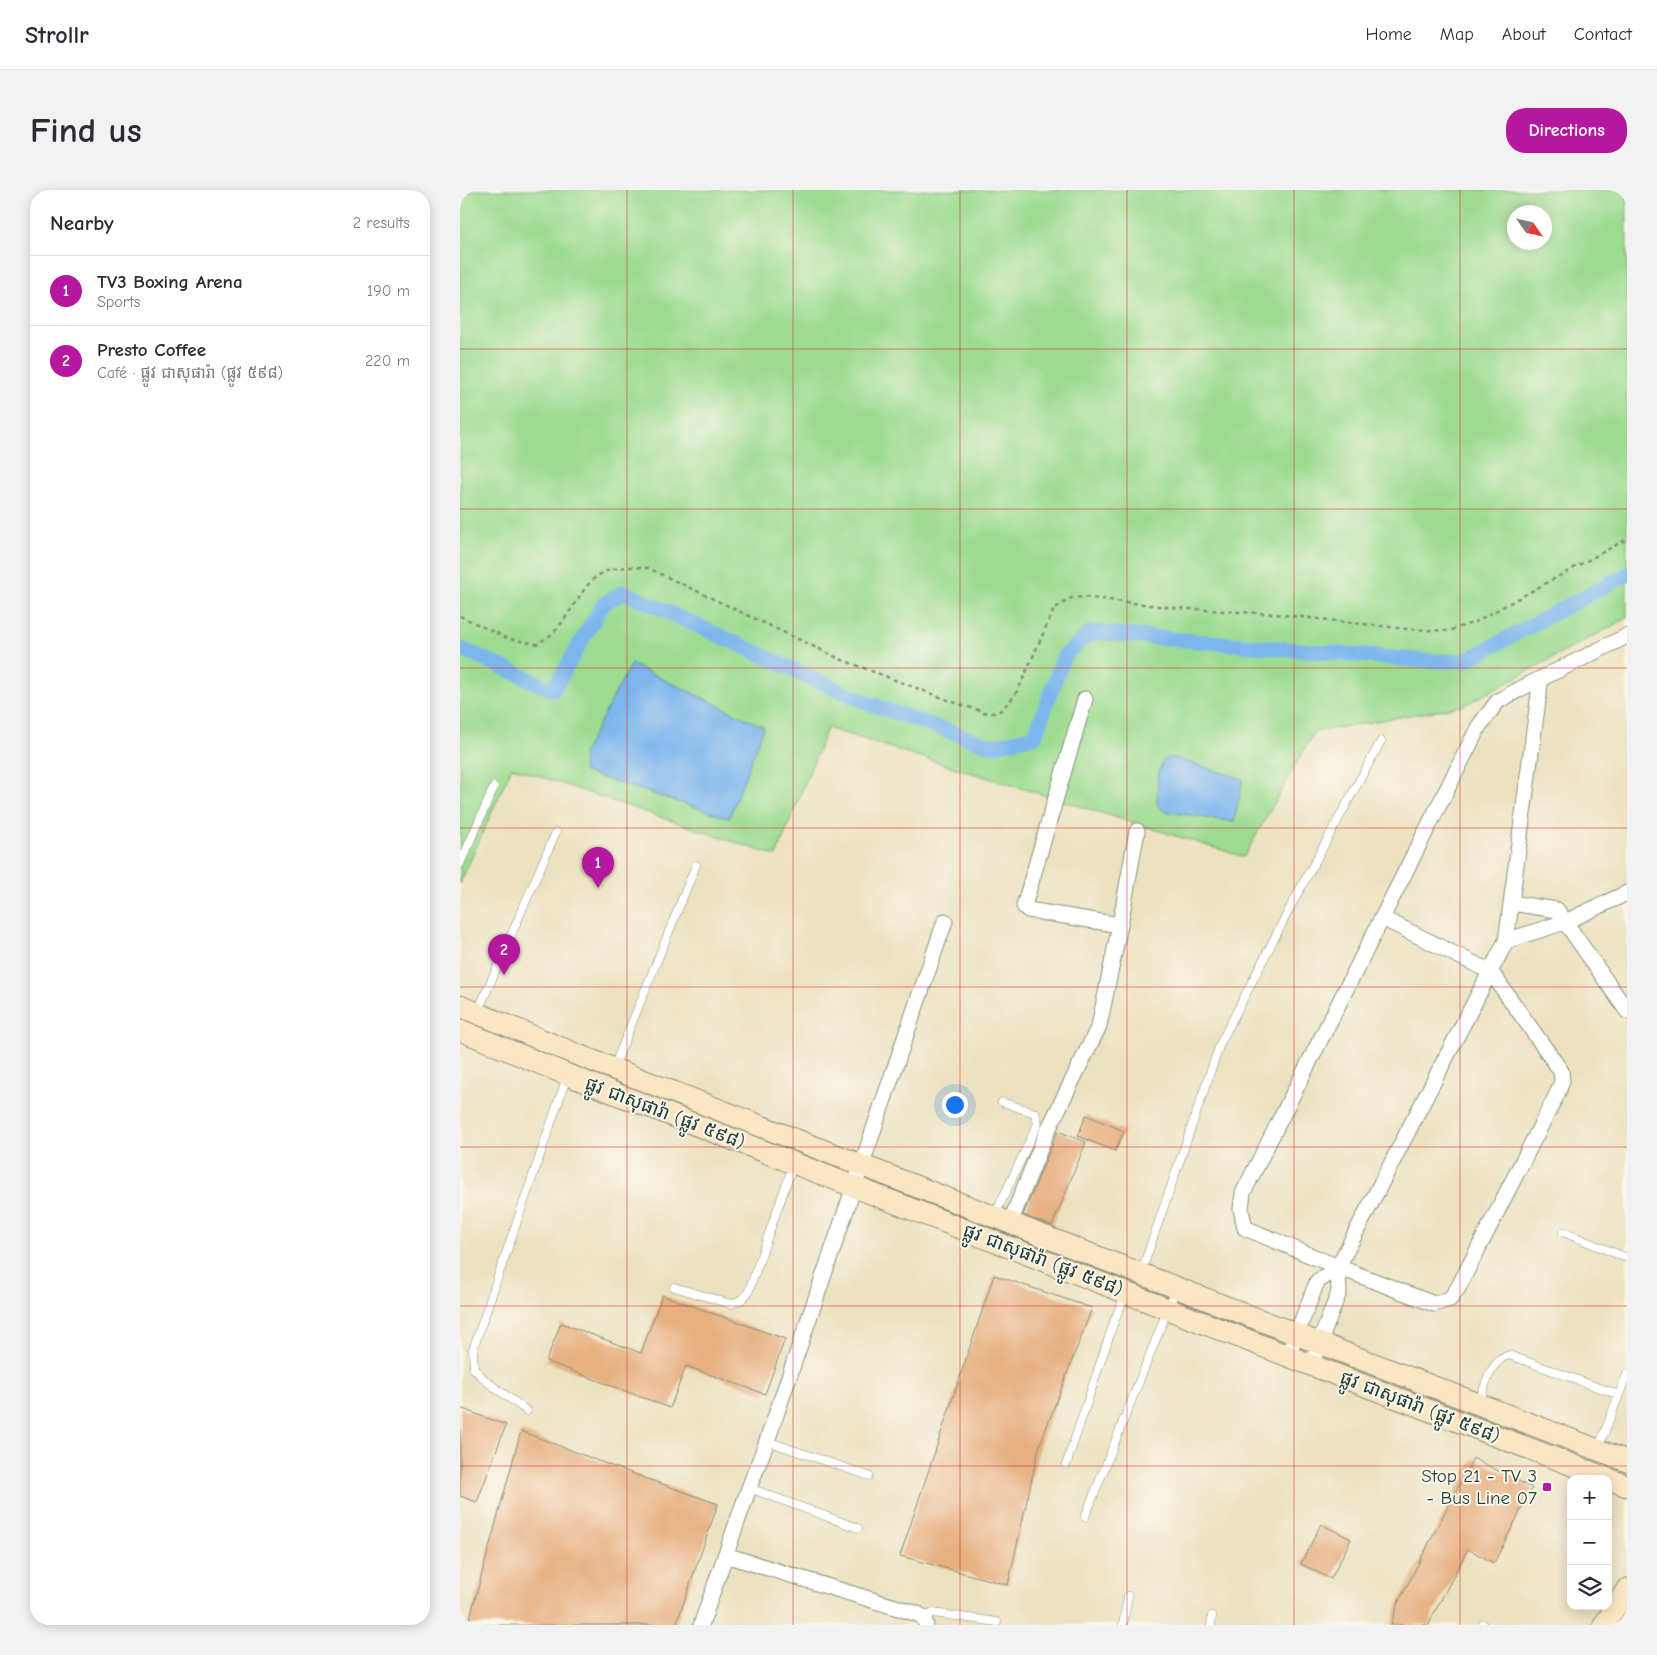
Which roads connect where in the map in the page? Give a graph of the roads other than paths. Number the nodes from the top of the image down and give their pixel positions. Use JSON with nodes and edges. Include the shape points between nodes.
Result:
{"nodes":[{"id":1,"x":1627,"y":636,"type":"edge"},
{"id":2,"x":1541,"y":678,"type":"junction"},
{"id":3,"x":1085,"y":699,"type":"dead end"},
{"id":4,"x":1381,"y":741,"type":"dead end"},
{"id":5,"x":494,"y":787,"type":"dead end"},
{"id":6,"x":1137,"y":831,"type":"dead end"},
{"id":7,"x":556,"y":832,"type":"dead end"},
{"id":8,"x":460,"y":864,"type":"edge"},
{"id":9,"x":696,"y":865,"type":"dead end"},
{"id":10,"x":1627,"y":893,"type":"edge"},
{"id":11,"x":1511,"y":903,"type":"junction"},
{"id":12,"x":1382,"y":918,"type":"junction"},
{"id":13,"x":945,"y":921,"type":"dead end"},
{"id":14,"x":1565,"y":922,"type":"junction"},
{"id":15,"x":1120,"y":925,"type":"junction"},
{"id":16,"x":1506,"y":941,"type":"junction"},
{"id":17,"x":1491,"y":972,"type":"junction"},
{"id":18,"x":469,"y":1010,"type":"edge"},
{"id":19,"x":1627,"y":1011,"type":"edge"},
{"id":20,"x":460,"y":1030,"type":"edge"},
{"id":21,"x":530,"y":1035,"type":"junction"},
{"id":22,"x":521,"y":1056,"type":"junction"},
{"id":23,"x":613,"y":1068,"type":"junction"},
{"id":24,"x":568,"y":1075,"type":"junction"},
{"id":25,"x":1002,"y":1102,"type":"dead end"},
{"id":26,"x":794,"y":1163,"type":"junction"},
{"id":27,"x":862,"y":1165,"type":"junction"},
{"id":28,"x":855,"y":1187,"type":"junction"},
{"id":29,"x":1002,"y":1220,"type":"junction"},
{"id":30,"x":1563,"y":1232,"type":"dead end"},
{"id":31,"x":1092,"y":1255,"type":"junction"},
{"id":32,"x":1627,"y":1258,"type":"edge"},
{"id":33,"x":1338,"y":1267,"type":"junction"},
{"id":34,"x":1141,"y":1274,"type":"junction"},
{"id":35,"x":1084,"y":1276,"type":"junction"},
{"id":36,"x":674,"y":1287,"type":"dead end"},
{"id":37,"x":1177,"y":1288,"type":"junction"},
{"id":38,"x":1127,"y":1292,"type":"junction"},
{"id":39,"x":1168,"y":1308,"type":"junction"},
{"id":40,"x":1297,"y":1334,"type":"junction"},
{"id":41,"x":1320,"y":1343,"type":"junction"},
{"id":42,"x":1288,"y":1356,"type":"junction"},
{"id":43,"x":1311,"y":1365,"type":"junction"},
{"id":44,"x":1627,"y":1374,"type":"edge"},
{"id":45,"x":1618,"y":1395,"type":"junction"},
{"id":46,"x":1479,"y":1404,"type":"junction"},
{"id":47,"x":527,"y":1411,"type":"dead end"},
{"id":48,"x":767,"y":1441,"type":"junction"},
{"id":49,"x":1597,"y":1450,"type":"junction"},
{"id":50,"x":1627,"y":1461,"type":"edge"},
{"id":51,"x":1066,"y":1465,"type":"dead end"},
{"id":52,"x":869,"y":1476,"type":"dead end"},
{"id":53,"x":1627,"y":1486,"type":"edge"},
{"id":54,"x":749,"y":1488,"type":"junction"},
{"id":55,"x":1085,"y":1517,"type":"dead end"},
{"id":56,"x":858,"y":1528,"type":"dead end"},
{"id":57,"x":725,"y":1555,"type":"junction"},
{"id":58,"x":1627,"y":1589,"type":"edge"},
{"id":59,"x":1128,"y":1596,"type":"dead end"},
{"id":60,"x":1212,"y":1616,"type":"dead end"},
{"id":61,"x":925,"y":1621,"type":"edge"},
{"id":62,"x":997,"y":1622,"type":"dead end"},
{"id":63,"x":701,"y":1625,"type":"edge"},
{"id":64,"x":1123,"y":1625,"type":"edge"},
{"id":65,"x":1211,"y":1625,"type":"edge"},
{"id":66,"x":1604,"y":1625,"type":"edge"}],
"edges":[{"from":1,"to":2,"type":"street"},
{"from":2,"to":11,"type":"street"},
{"from":2,"to":12,"type":"street","via":[[1498,701],[1478,726]]},
{"from":3,"to":15,"type":"street","via":[[1024,906],[1028,910]]},
{"from":4,"to":34,"type":"lane","via":[[1220,1044]]},
{"from":5,"to":8,"type":"lane"},
{"from":6,"to":15,"type":"street"},
{"from":7,"to":18,"type":"lane"},
{"from":9,"to":23,"type":"lane"},
{"from":10,"to":14,"type":"street"},
{"from":11,"to":14,"type":"street","via":[[1557,910]]},
{"from":11,"to":16,"type":"street"},
{"from":12,"to":17,"type":"street"},
{"from":12,"to":33,"type":"street","via":[[1243,1193],[1241,1209],[1245,1228]]},
{"from":13,"to":27,"type":"street"},
{"from":14,"to":16,"type":"street"},
{"from":14,"to":19,"type":"street"},
{"from":15,"to":29,"type":"street","via":[[1099,1026]]},
{"from":16,"to":17,"type":"street"},
{"from":17,"to":33,"type":"street"},
{"from":17,"to":33,"type":"street","via":[[1561,1071],[1562,1081],[1458,1288],[1450,1298],[1434,1304]]},
{"from":18,"to":21,"type":"main road","name":"ផ្លូវ ជាសុផារ៉ា (ផ្លូវ ៥៩៨)"},
{"from":20,"to":22,"type":"main road","name":"ផ្លូវ ជាសុផារ៉ា (ផ្លូវ ៥៩៨)"},
{"from":21,"to":22,"type":"main road"},
{"from":21,"to":23,"type":"main road","name":"ផ្លូវ ជាសុផារ៉ា (ផ្លូវ ៥៩៨)"},
{"from":22,"to":24,"type":"main road","name":"ផ្លូវ ជាសុផារ៉ា (ផ្លូវ ៥៩៨)"},
{"from":23,"to":27,"type":"main road","name":"ផ្លូវ ជាសុផារ៉ា (ផ្លូវ ៥៩៨)"},
{"from":24,"to":26,"type":"main road","name":"ផ្លូវ ជាសុផារ៉ា (ផ្លូវ ៥៩៨)"},
{"from":24,"to":47,"type":"lane","via":[[473,1349],[474,1369],[486,1382]]},
{"from":25,"to":29,"type":"lane","via":[[1035,1113],[1038,1123]]},
{"from":26,"to":28,"type":"main road","name":"ផ្លូវ ជាសុផារ៉ា (ផ្លូវ ៥៩៨)"},
{"from":26,"to":36,"type":"lane","via":[[748,1293],[731,1304]]},
{"from":27,"to":28,"type":"street"},
{"from":27,"to":29,"type":"main road","name":"ផ្លូវ ជាសុផារ៉ា (ផ្លូវ ៥៩៨)"},
{"from":28,"to":35,"type":"main road","name":"ផ្លូវ ជាសុផារ៉ា (ផ្លូវ ៥៩៨)"},
{"from":28,"to":48,"type":"street"},
{"from":29,"to":31,"type":"main road","name":"ផ្លូវ ជាសុផារ៉ា (ផ្លូវ ៥៩៨)"},
{"from":30,"to":32,"type":"lane"},
{"from":31,"to":34,"type":"main road","name":"ផ្លូវ ជាសុផារ៉ា (ផ្លូវ ៥៩៨)"},
{"from":31,"to":35,"type":"main road"},
{"from":33,"to":40,"type":"street","via":[[1317,1282]]},
{"from":33,"to":41,"type":"street","via":[[1339,1292]]},
{"from":34,"to":37,"type":"main road","name":"ផ្លូវ ជាសុផារ៉ា (ផ្លូវ ៥៩៨)"},
{"from":35,"to":38,"type":"main road","name":"ផ្លូវ ជាសុផារ៉ា (ផ្លូវ ៥៩៨)"},
{"from":37,"to":39,"type":"lane"},
{"from":37,"to":40,"type":"main road","name":"ផ្លូវ ជាសុផារ៉ា (ផ្លូវ ៥៩៨)"},
{"from":38,"to":39,"type":"main road","name":"ផ្លូវ ជាសុផារ៉ា (ផ្លូវ ៥៩៨)"},
{"from":38,"to":51,"type":"lane"},
{"from":39,"to":42,"type":"main road","name":"ផ្លូវ ជាសុផារ៉ា (ផ្លូវ ៥៩៨)"},
{"from":39,"to":55,"type":"lane"},
{"from":40,"to":41,"type":"main road","name":"ផ្លូវ ជាសុផារ៉ា (ផ្លូវ ៥៩៨)"},
{"from":40,"to":42,"type":"street"},
{"from":41,"to":43,"type":"street"},
{"from":41,"to":46,"type":"main road","name":"ផ្លូវ ជាសុផារ៉ា (ផ្លូវ ៥៩៨)"},
{"from":42,"to":43,"type":"main road","name":"ផ្លូវ ជាសុផារ៉ា (ផ្លូវ ៥៩៨)"},
{"from":43,"to":53,"type":"main road","name":"ផ្លូវ ជាសុផារ៉ា (ផ្លូវ ៥៩៨)"},
{"from":44,"to":45,"type":"lane"},
{"from":45,"to":46,"type":"lane","via":[[1509,1355],[1494,1365]]},
{"from":45,"to":49,"type":"lane"},
{"from":46,"to":49,"type":"main road","name":"ផ្លូវ ជាសុផារ៉ា (ផ្លូវ ៥៩៨)"},
{"from":48,"to":52,"type":"lane"},
{"from":48,"to":54,"type":"street"},
{"from":49,"to":50,"type":"main road","name":"ផ្លូវ ជាសុផារ៉ា (ផ្លូវ ៥៩៨)"},
{"from":54,"to":56,"type":"lane"},
{"from":54,"to":57,"type":"street"},
{"from":57,"to":61,"type":"street","via":[[918,1614]]},
{"from":57,"to":63,"type":"street"},
{"from":58,"to":66,"type":"main road"},
{"from":59,"to":64,"type":"lane"},
{"from":60,"to":65,"type":"lane"},
{"from":61,"to":62,"type":"lane","via":[[933,1613]]}]}
